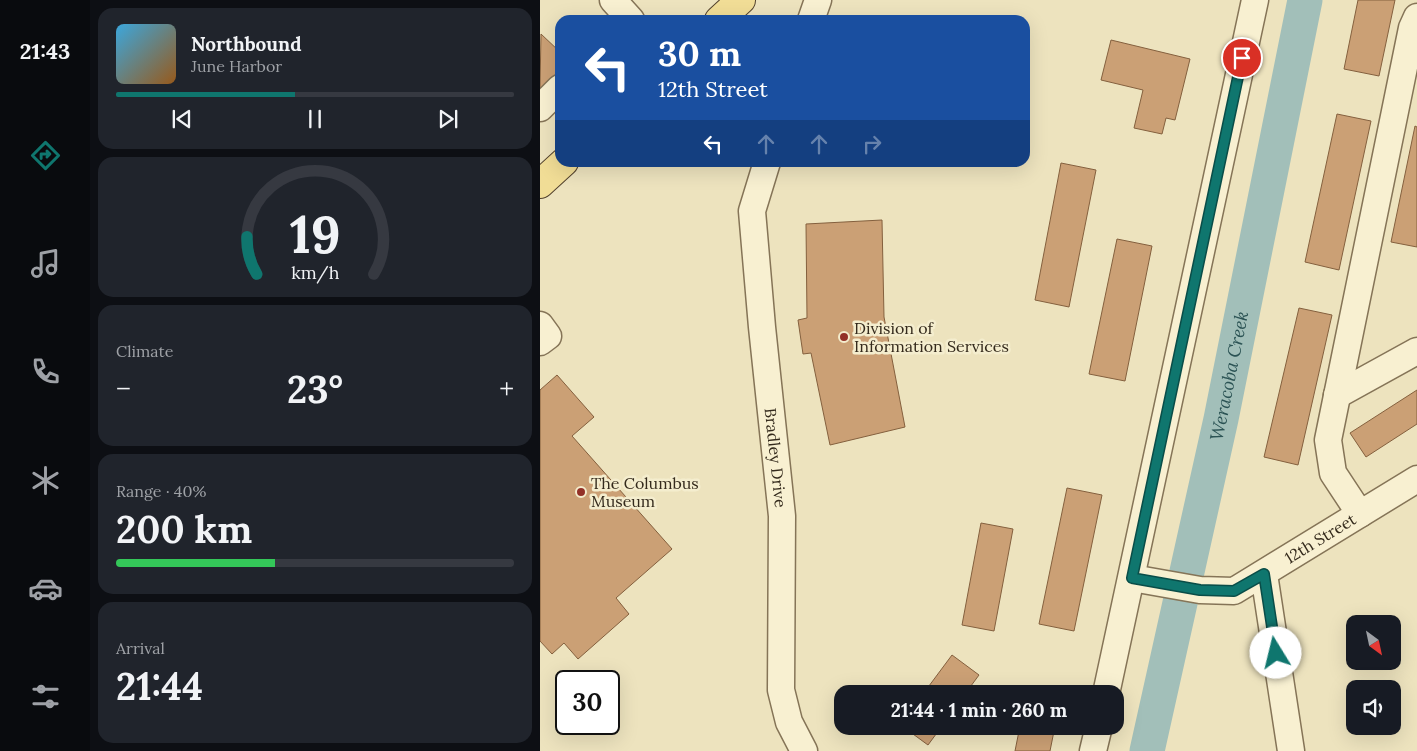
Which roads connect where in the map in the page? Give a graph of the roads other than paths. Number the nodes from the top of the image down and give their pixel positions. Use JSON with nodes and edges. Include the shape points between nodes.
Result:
{"nodes":[{"id":1,"x":613,"y":0,"type":"edge"},
{"id":2,"x":741,"y":0,"type":"edge"},
{"id":3,"x":818,"y":0,"type":"edge"},
{"id":4,"x":1255,"y":0,"type":"edge"},
{"id":5,"x":626,"y":15,"type":"edge"},
{"id":6,"x":724,"y":15,"type":"edge"},
{"id":7,"x":813,"y":15,"type":"edge"},
{"id":8,"x":1417,"y":17,"type":"edge"},
{"id":9,"x":555,"y":93,"type":"edge"},
{"id":10,"x":540,"y":108,"type":"edge"},
{"id":11,"x":559,"y":167,"type":"edge"},
{"id":12,"x":765,"y":167,"type":"edge"},
{"id":13,"x":540,"y":184,"type":"edge"},
{"id":14,"x":540,"y":325,"type":"edge"},
{"id":15,"x":540,"y":342,"type":"edge"},
{"id":16,"x":1417,"y":351,"type":"edge"},
{"id":17,"x":1337,"y":395,"type":"junction"},
{"id":18,"x":1417,"y":479,"type":"edge"},
{"id":19,"x":1360,"y":514,"type":"junction"},
{"id":20,"x":1264,"y":574,"type":"junction"},
{"id":21,"x":1132,"y":578,"type":"junction"},
{"id":22,"x":1108,"y":685,"type":"edge"},
{"id":23,"x":1097,"y":735,"type":"edge"},
{"id":24,"x":804,"y":751,"type":"edge"},
{"id":25,"x":1094,"y":751,"type":"edge"},
{"id":26,"x":1291,"y":751,"type":"edge"}],
"edges":[{"from":1,"to":5,"type":"street"},
{"from":2,"to":6,"type":"main road"},
{"from":3,"to":7,"type":"street"},
{"from":4,"to":21,"type":"street"},
{"from":8,"to":17,"type":"street","via":[[1385,155]]},
{"from":9,"to":10,"type":"street"},
{"from":11,"to":13,"type":"main road"},
{"from":12,"to":24,"type":"street","name":"Bradley Drive","via":[[752,211],[782,516],[780,690],[789,722]]},
{"from":14,"to":15,"type":"street","via":[[548,336]]},
{"from":16,"to":17,"type":"street"},
{"from":17,"to":19,"type":"street","via":[[1328,440],[1333,473]]},
{"from":18,"to":19,"type":"street","name":"12th Street"},
{"from":19,"to":20,"type":"street","name":"12th Street"},
{"from":20,"to":21,"type":"street","name":"12th Street","via":[[1234,591],[1200,590]]},
{"from":20,"to":26,"type":"street"},
{"from":21,"to":22,"type":"street"},
{"from":23,"to":25,"type":"street"}]}
